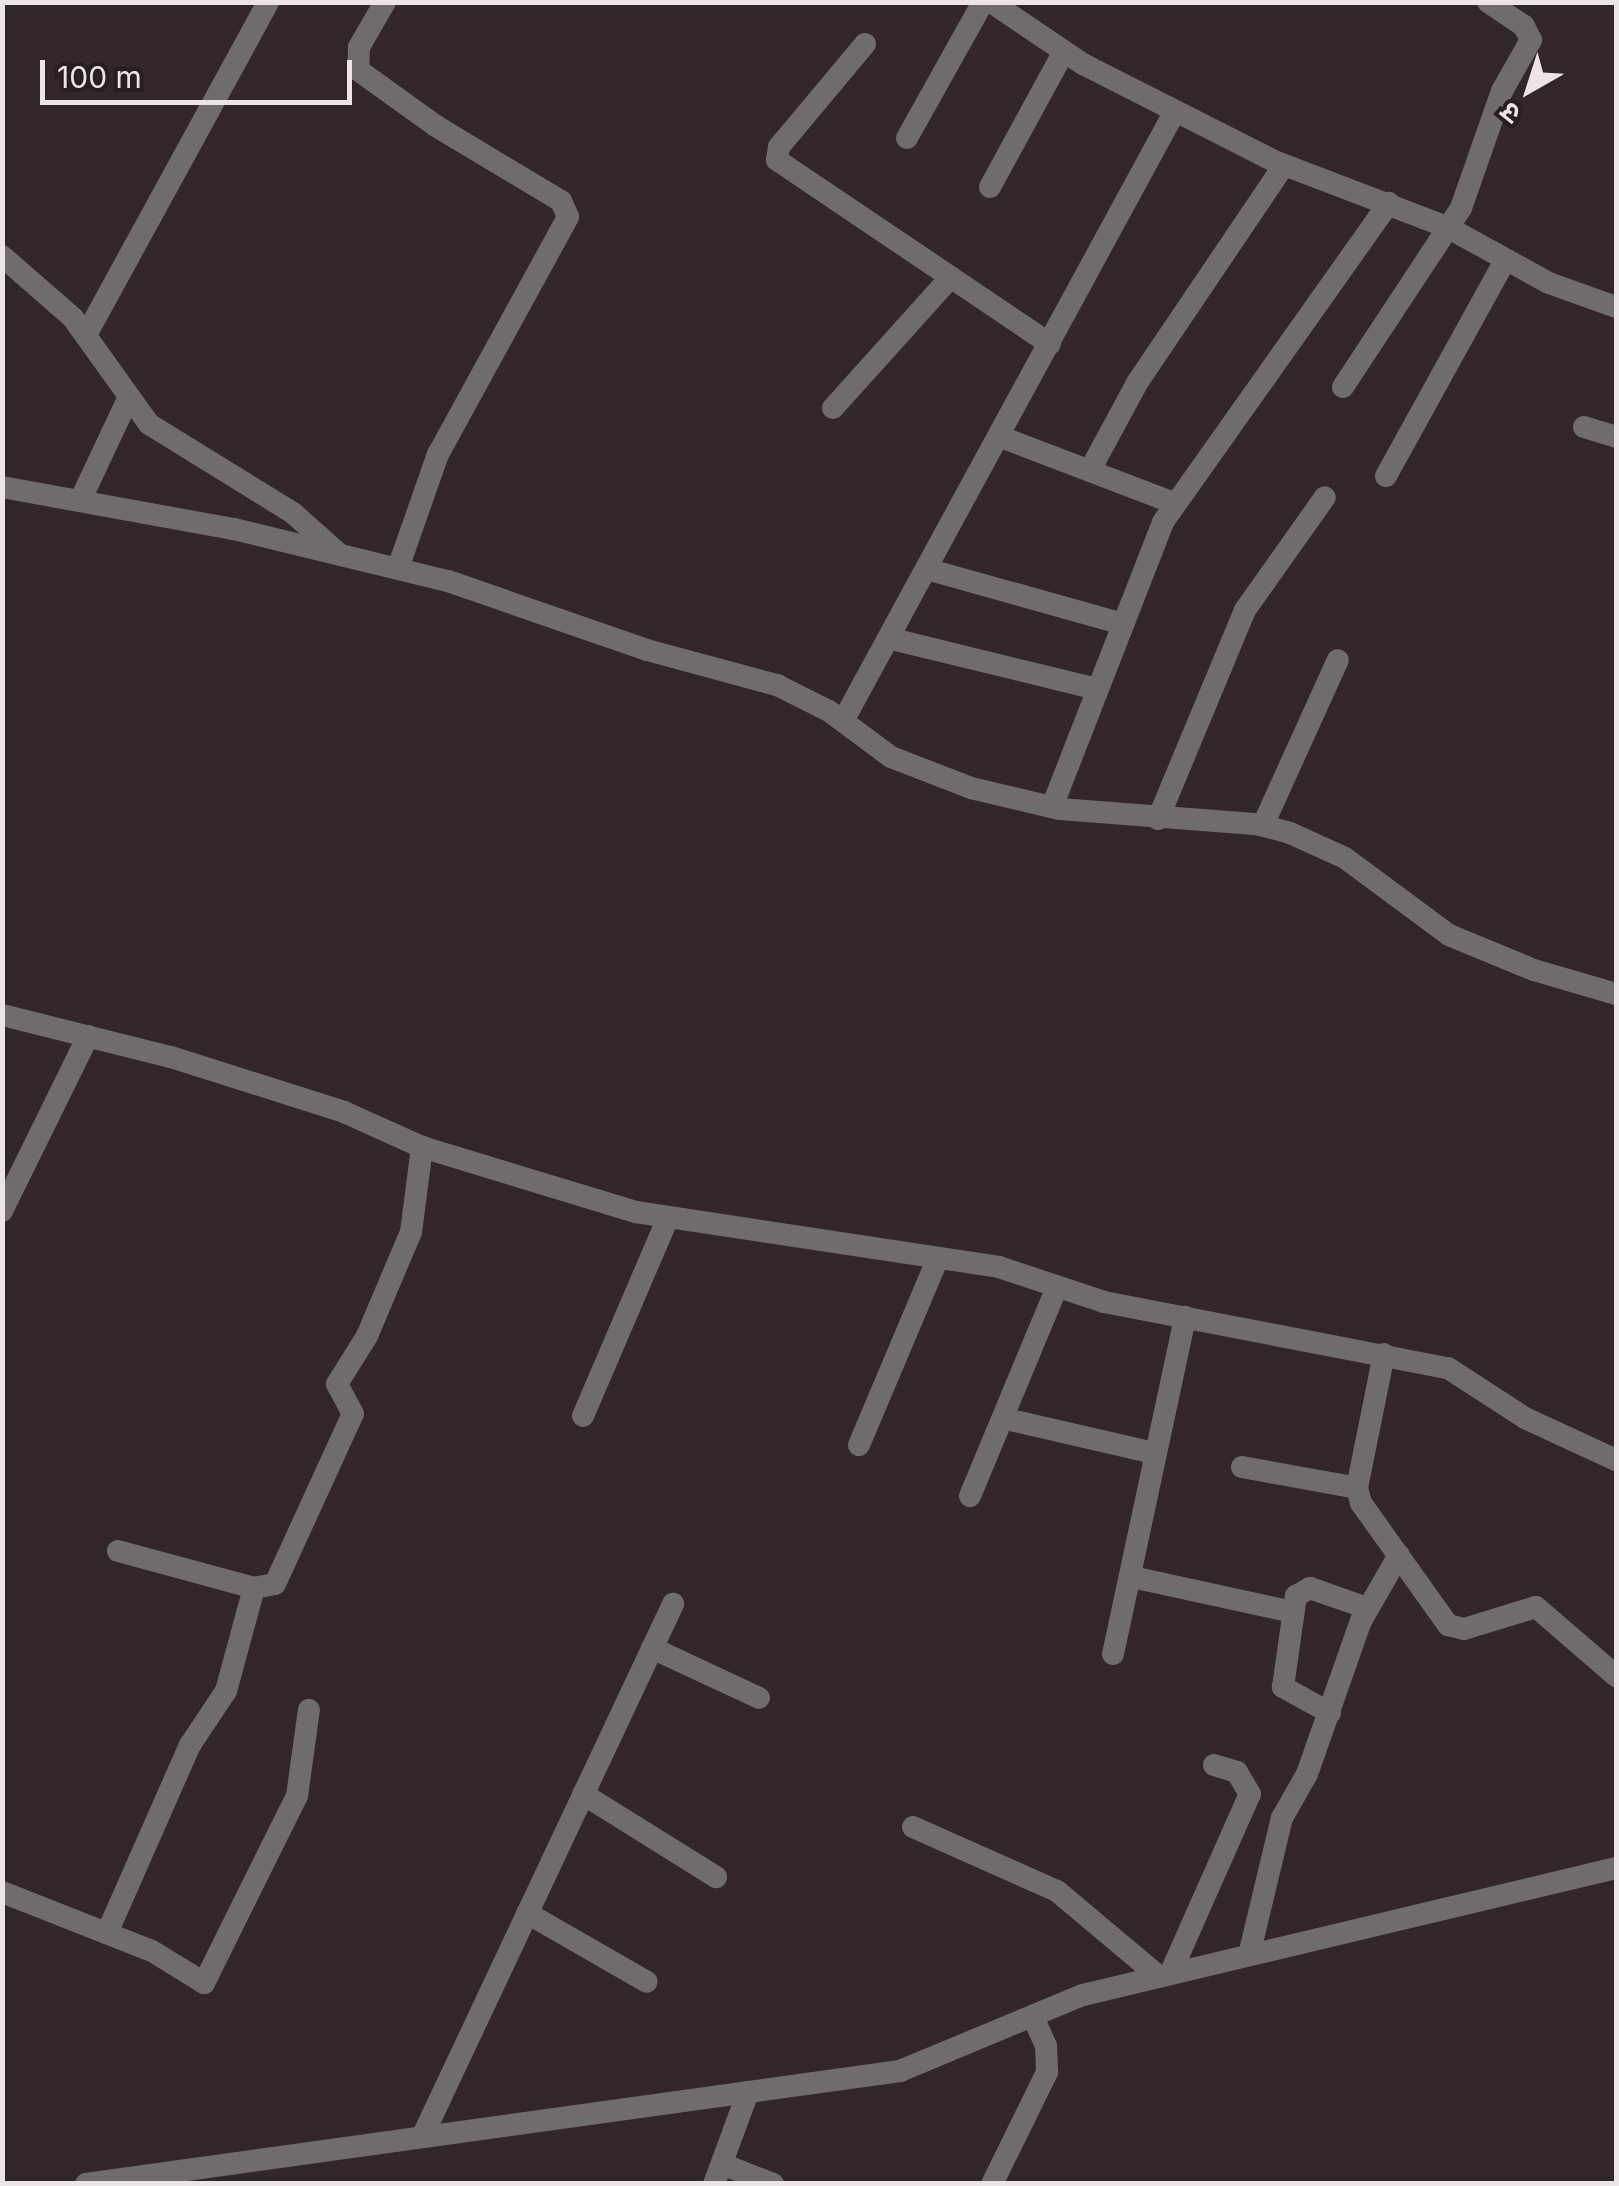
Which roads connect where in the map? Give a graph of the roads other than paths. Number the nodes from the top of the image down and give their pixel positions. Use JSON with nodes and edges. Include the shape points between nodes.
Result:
{"nodes":[{"id":1,"x":268,"y":2,"type":"edge"},
{"id":2,"x":385,"y":2,"type":"edge"},
{"id":3,"x":983,"y":2,"type":"edge"},
{"id":4,"x":991,"y":2,"type":"edge"},
{"id":5,"x":1488,"y":2,"type":"edge"},
{"id":6,"x":864,"y":44,"type":"dead end"},
{"id":7,"x":1064,"y":52,"type":"junction"},
{"id":8,"x":1175,"y":111,"type":"junction"},
{"id":9,"x":906,"y":138,"type":"dead end"},
{"id":10,"x":1284,"y":165,"type":"junction"},
{"id":11,"x":990,"y":187,"type":"dead end"},
{"id":12,"x":1388,"y":203,"type":"junction"},
{"id":13,"x":1447,"y":227,"type":"junction"},
{"id":14,"x":2,"y":256,"type":"edge"},
{"id":15,"x":1504,"y":260,"type":"junction"},
{"id":16,"x":950,"y":277,"type":"junction"},
{"id":17,"x":1616,"y":307,"type":"edge"},
{"id":18,"x":86,"y":334,"type":"junction"},
{"id":19,"x":1050,"y":344,"type":"junction"},
{"id":20,"x":1343,"y":387,"type":"dead end"},
{"id":21,"x":128,"y":398,"type":"junction"},
{"id":22,"x":832,"y":408,"type":"dead end"},
{"id":23,"x":1584,"y":427,"type":"dead end"},
{"id":24,"x":1001,"y":436,"type":"junction"},
{"id":25,"x":1616,"y":437,"type":"edge"},
{"id":26,"x":1090,"y":470,"type":"junction"},
{"id":27,"x":1386,"y":476,"type":"dead end"},
{"id":28,"x":2,"y":487,"type":"edge"},
{"id":29,"x":1325,"y":497,"type":"dead end"},
{"id":30,"x":80,"y":501,"type":"junction"},
{"id":31,"x":1174,"y":503,"type":"junction"},
{"id":32,"x":340,"y":554,"type":"junction"},
{"id":33,"x":398,"y":568,"type":"junction"},
{"id":34,"x":930,"y":570,"type":"junction"},
{"id":35,"x":1123,"y":624,"type":"junction"},
{"id":36,"x":892,"y":638,"type":"junction"},
{"id":37,"x":1338,"y":660,"type":"dead end"},
{"id":38,"x":1097,"y":689,"type":"junction"},
{"id":39,"x":843,"y":722,"type":"junction"},
{"id":40,"x":1052,"y":807,"type":"junction"},
{"id":41,"x":1158,"y":819,"type":"junction"},
{"id":42,"x":1262,"y":825,"type":"junction"},
{"id":43,"x":1616,"y":994,"type":"edge"},
{"id":44,"x":2,"y":1014,"type":"edge"},
{"id":45,"x":88,"y":1036,"type":"junction"},
{"id":46,"x":422,"y":1147,"type":"junction"},
{"id":47,"x":2,"y":1211,"type":"edge"},
{"id":48,"x":668,"y":1218,"type":"junction"},
{"id":49,"x":938,"y":1258,"type":"junction"},
{"id":50,"x":1057,"y":1287,"type":"junction"},
{"id":51,"x":1185,"y":1317,"type":"junction"},
{"id":52,"x":1384,"y":1354,"type":"junction"},
{"id":53,"x":582,"y":1416,"type":"dead end"},
{"id":54,"x":1006,"y":1419,"type":"junction"},
{"id":55,"x":859,"y":1446,"type":"dead end"},
{"id":56,"x":1155,"y":1454,"type":"junction"},
{"id":57,"x":1616,"y":1460,"type":"edge"},
{"id":58,"x":1242,"y":1467,"type":"dead end"},
{"id":59,"x":1357,"y":1488,"type":"junction"},
{"id":60,"x":970,"y":1496,"type":"dead end"},
{"id":61,"x":118,"y":1551,"type":"dead end"},
{"id":62,"x":1399,"y":1555,"type":"junction"},
{"id":63,"x":1132,"y":1577,"type":"junction"},
{"id":64,"x":254,"y":1588,"type":"junction"},
{"id":65,"x":674,"y":1604,"type":"dead end"},
{"id":66,"x":1366,"y":1608,"type":"junction"},
{"id":67,"x":1293,"y":1612,"type":"junction"},
{"id":68,"x":652,"y":1648,"type":"junction"},
{"id":69,"x":1113,"y":1654,"type":"dead end"},
{"id":70,"x":1616,"y":1676,"type":"edge"},
{"id":71,"x":760,"y":1698,"type":"dead end"},
{"id":72,"x":309,"y":1710,"type":"dead end"},
{"id":73,"x":1330,"y":1713,"type":"junction"},
{"id":74,"x":1214,"y":1765,"type":"dead end"},
{"id":75,"x":583,"y":1794,"type":"junction"},
{"id":76,"x":913,"y":1827,"type":"dead end"},
{"id":77,"x":1616,"y":1868,"type":"edge"},
{"id":78,"x":716,"y":1877,"type":"dead end"},
{"id":79,"x":2,"y":1892,"type":"edge"},
{"id":80,"x":527,"y":1913,"type":"junction"},
{"id":81,"x":107,"y":1933,"type":"junction"},
{"id":82,"x":1248,"y":1955,"type":"junction"},
{"id":83,"x":1164,"y":1974,"type":"junction"},
{"id":84,"x":647,"y":1982,"type":"dead end"},
{"id":85,"x":1033,"y":2017,"type":"junction"},
{"id":86,"x":748,"y":2092,"type":"junction"},
{"id":87,"x":424,"y":2133,"type":"junction"},
{"id":88,"x":718,"y":2174,"type":"edge"},
{"id":89,"x":86,"y":2184,"type":"edge"},
{"id":90,"x":772,"y":2184,"type":"edge"},
{"id":91,"x":992,"y":2184,"type":"edge"}],
"edges":[{"from":1,"to":18,"type":"street"},
{"from":2,"to":33,"type":"street","via":[[359,47],[358,70],[560,200],[568,217],[431,469]]},
{"from":3,"to":9,"type":"street"},
{"from":4,"to":7,"type":"street"},
{"from":5,"to":13,"type":"street","via":[[1524,26],[1531,40],[1502,91],[1465,198]]},
{"from":6,"to":16,"type":"street","via":[[779,147],[777,160]]},
{"from":7,"to":8,"type":"street"},
{"from":7,"to":11,"type":"street"},
{"from":8,"to":10,"type":"street"},
{"from":8,"to":19,"type":"street"},
{"from":10,"to":12,"type":"street"},
{"from":10,"to":26,"type":"street","via":[[1137,384]]},
{"from":12,"to":13,"type":"street"},
{"from":12,"to":31,"type":"street"},
{"from":13,"to":15,"type":"street"},
{"from":13,"to":20,"type":"street"},
{"from":14,"to":18,"type":"street"},
{"from":15,"to":17,"type":"street"},
{"from":15,"to":27,"type":"street"},
{"from":16,"to":19,"type":"street"},
{"from":16,"to":22,"type":"street"},
{"from":18,"to":21,"type":"street"},
{"from":19,"to":24,"type":"street"},
{"from":21,"to":30,"type":"street"},
{"from":21,"to":32,"type":"street","via":[[148,424],[293,513]]},
{"from":23,"to":25,"type":"street"},
{"from":24,"to":26,"type":"street"},
{"from":24,"to":34,"type":"street"},
{"from":26,"to":31,"type":"street"},
{"from":28,"to":30,"type":"street"},
{"from":29,"to":41,"type":"street","via":[[1245,610]]},
{"from":30,"to":32,"type":"street"},
{"from":31,"to":35,"type":"street"},
{"from":32,"to":33,"type":"street"},
{"from":33,"to":39,"type":"street","via":[[777,685]]},
{"from":34,"to":35,"type":"street"},
{"from":34,"to":36,"type":"street"},
{"from":35,"to":38,"type":"street"},
{"from":36,"to":38,"type":"street"},
{"from":36,"to":39,"type":"street"},
{"from":37,"to":42,"type":"street"},
{"from":38,"to":40,"type":"street"},
{"from":39,"to":40,"type":"street","via":[[925,774]]},
{"from":40,"to":41,"type":"street"},
{"from":41,"to":42,"type":"street"},
{"from":42,"to":43,"type":"street","via":[[1321,844],[1449,936]]},
{"from":44,"to":45,"type":"street"},
{"from":45,"to":46,"type":"street","via":[[344,1112]]},
{"from":45,"to":47,"type":"street"},
{"from":46,"to":48,"type":"street"},
{"from":46,"to":64,"type":"street","via":[[412,1232],[337,1384],[353,1414],[284,1571],[266,1589]]},
{"from":48,"to":49,"type":"street"},
{"from":48,"to":53,"type":"street"},
{"from":49,"to":50,"type":"street","via":[[999,1267]]},
{"from":49,"to":55,"type":"street"},
{"from":50,"to":51,"type":"street"},
{"from":50,"to":54,"type":"street"},
{"from":51,"to":52,"type":"street"},
{"from":51,"to":56,"type":"street"},
{"from":52,"to":57,"type":"street","via":[[1448,1368],[1536,1424]]},
{"from":52,"to":59,"type":"street"},
{"from":54,"to":56,"type":"street"},
{"from":54,"to":60,"type":"street"},
{"from":56,"to":63,"type":"street"},
{"from":58,"to":59,"type":"street"},
{"from":59,"to":62,"type":"street"},
{"from":61,"to":64,"type":"street"},
{"from":62,"to":66,"type":"street"},
{"from":62,"to":70,"type":"street","via":[[1453,1628],[1536,1607]]},
{"from":63,"to":67,"type":"street"},
{"from":63,"to":69,"type":"street"},
{"from":64,"to":81,"type":"street","via":[[226,1691],[190,1745]]},
{"from":65,"to":68,"type":"street"},
{"from":66,"to":67,"type":"street","via":[[1310,1588],[1301,1589]]},
{"from":66,"to":73,"type":"street"},
{"from":67,"to":73,"type":"street","via":[[1282,1687]]},
{"from":68,"to":71,"type":"street"},
{"from":68,"to":75,"type":"street"},
{"from":72,"to":81,"type":"street","via":[[297,1796],[208,1978],[198,1982],[152,1951]]},
{"from":73,"to":82,"type":"street","via":[[1282,1818]]},
{"from":74,"to":83,"type":"street","via":[[1237,1772],[1250,1794]]},
{"from":75,"to":78,"type":"street"},
{"from":75,"to":80,"type":"street"},
{"from":76,"to":83,"type":"street","via":[[1057,1891]]},
{"from":77,"to":82,"type":"street"},
{"from":79,"to":81,"type":"street"},
{"from":80,"to":84,"type":"street"},
{"from":80,"to":87,"type":"street"},
{"from":82,"to":83,"type":"street"},
{"from":83,"to":85,"type":"street"},
{"from":85,"to":86,"type":"street","via":[[900,2071]]},
{"from":85,"to":91,"type":"street","via":[[1046,2046],[1047,2072]]},
{"from":86,"to":87,"type":"street"},
{"from":86,"to":88,"type":"street"},
{"from":87,"to":89,"type":"street"},
{"from":88,"to":90,"type":"street"}]}
